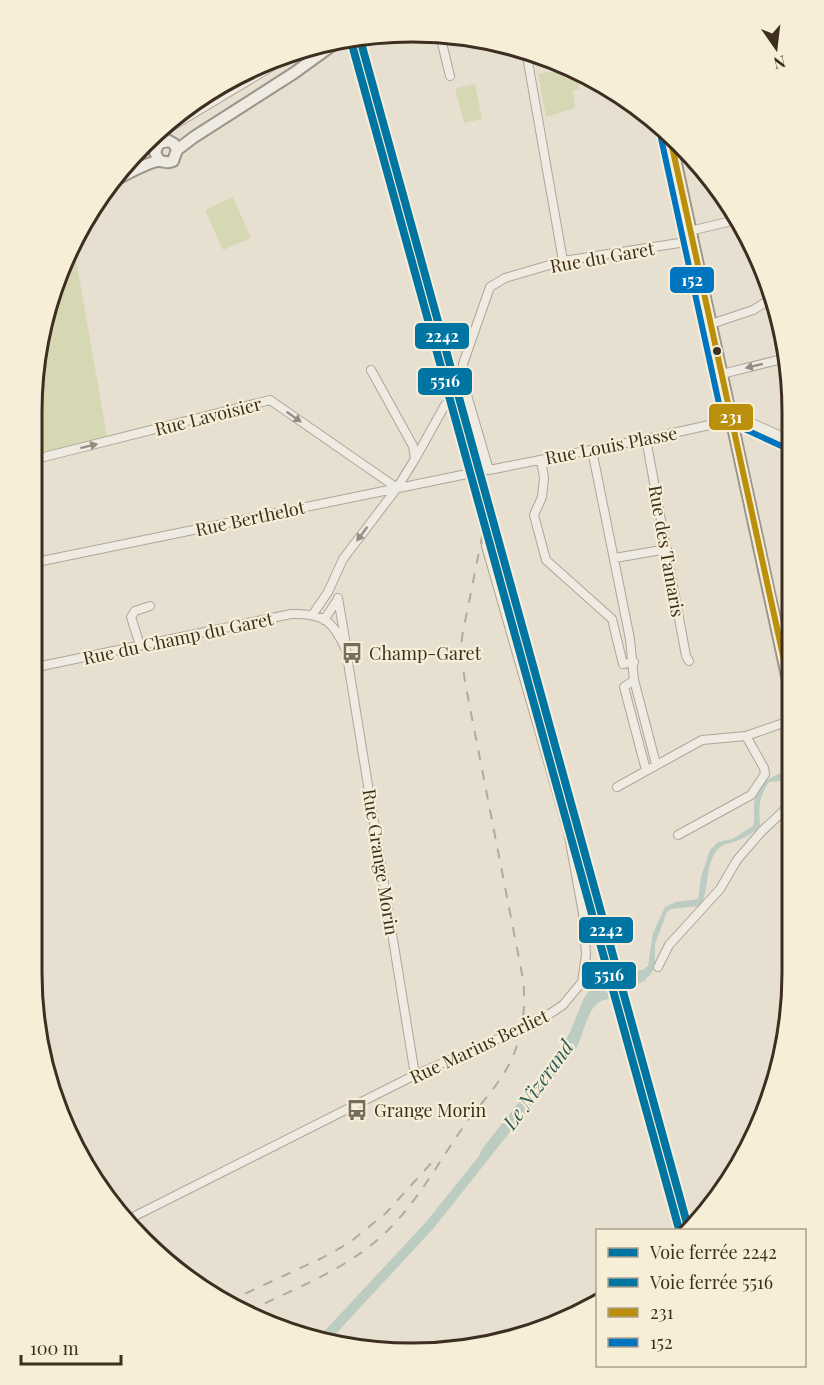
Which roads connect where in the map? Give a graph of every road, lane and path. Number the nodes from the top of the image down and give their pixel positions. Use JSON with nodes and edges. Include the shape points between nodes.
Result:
{"nodes":[{"id":1,"x":442,"y":44,"type":"edge"},
{"id":2,"x":320,"y":54,"type":"edge"},
{"id":3,"x":528,"y":61,"type":"edge"},
{"id":4,"x":450,"y":76,"type":"dead end"},
{"id":5,"x":253,"y":78,"type":"edge"},
{"id":6,"x":191,"y":115,"type":"edge"},
{"id":7,"x":162,"y":147,"type":"edge"},
{"id":8,"x":673,"y":149,"type":"edge"},
{"id":9,"x":131,"y":172,"type":"edge"},
{"id":10,"x":730,"y":223,"type":"edge"},
{"id":11,"x":691,"y":236,"type":"junction"},
{"id":12,"x":562,"y":261,"type":"junction"},
{"id":13,"x":765,"y":303,"type":"edge"},
{"id":14,"x":711,"y":324,"type":"junction"},
{"id":15,"x":778,"y":359,"type":"edge"},
{"id":16,"x":371,"y":370,"type":"dead end"},
{"id":17,"x":722,"y":374,"type":"junction"},
{"id":18,"x":445,"y":405,"type":"dead end"},
{"id":19,"x":732,"y":420,"type":"junction"},
{"id":20,"x":782,"y":436,"type":"edge"},
{"id":21,"x":646,"y":439,"type":"junction"},
{"id":22,"x":592,"y":450,"type":"junction"},
{"id":23,"x":42,"y":457,"type":"edge"},
{"id":24,"x":415,"y":459,"type":"junction"},
{"id":25,"x":541,"y":460,"type":"junction"},
{"id":26,"x":489,"y":470,"type":"joint"},
{"id":27,"x":467,"y":474,"type":"dead end"},
{"id":28,"x":397,"y":488,"type":"junction"},
{"id":29,"x":486,"y":546,"type":"dead end"},
{"id":30,"x":667,"y":549,"type":"junction"},
{"id":31,"x":615,"y":558,"type":"junction"},
{"id":32,"x":42,"y":561,"type":"edge"},
{"id":33,"x":328,"y":592,"type":"junction"},
{"id":34,"x":338,"y":598,"type":"junction"},
{"id":35,"x":150,"y":606,"type":"dead end"},
{"id":36,"x":313,"y":614,"type":"junction"},
{"id":37,"x":324,"y":620,"type":"junction"},
{"id":38,"x":779,"y":641,"type":"junction"},
{"id":39,"x":140,"y":645,"type":"junction"},
{"id":40,"x":782,"y":648,"type":"edge"},
{"id":41,"x":346,"y":650,"type":"junction"},
{"id":42,"x":782,"y":654,"type":"edge"},
{"id":43,"x":689,"y":661,"type":"dead end"},
{"id":44,"x":634,"y":662,"type":"junction"},
{"id":45,"x":42,"y":666,"type":"edge"},
{"id":46,"x":634,"y":680,"type":"junction"},
{"id":47,"x":782,"y":723,"type":"edge"},
{"id":48,"x":746,"y":736,"type":"junction"},
{"id":49,"x":656,"y":764,"type":"junction"},
{"id":50,"x":646,"y":770,"type":"junction"},
{"id":51,"x":617,"y":787,"type":"dead end"},
{"id":52,"x":782,"y":812,"type":"edge"},
{"id":53,"x":678,"y":835,"type":"dead end"},
{"id":54,"x":658,"y":967,"type":"dead end"},
{"id":55,"x":415,"y":1075,"type":"junction"},
{"id":56,"x":134,"y":1217,"type":"edge"}],
"edges":[{"from":1,"to":4,"type":"street"},
{"from":2,"to":7,"type":"main road","via":[[194,137]]},
{"from":3,"to":12,"type":"street"},
{"from":5,"to":6,"type":"street"},
{"from":7,"to":9,"type":"main road"},
{"from":8,"to":11,"type":"main road"},
{"from":10,"to":11,"type":"street","name":"Rue du Garet"},
{"from":11,"to":12,"type":"street","name":"Rue du Garet","via":[[634,251]]},
{"from":11,"to":14,"type":"main road"},
{"from":12,"to":26,"type":"street","name":"Rue du Garet","via":[[506,278],[490,287],[463,364],[464,385]]},
{"from":13,"to":14,"type":"street"},
{"from":14,"to":17,"type":"main road"},
{"from":15,"to":17,"type":"street","one_way":true},
{"from":16,"to":24,"type":"street","via":[[413,446]]},
{"from":17,"to":19,"type":"main road"},
{"from":18,"to":24,"type":"street"},
{"from":19,"to":20,"type":"street","via":[[741,418]]},
{"from":19,"to":21,"type":"street","name":"Rue Louis Plasse"},
{"from":19,"to":38,"type":"main road"},
{"from":21,"to":22,"type":"street","name":"Rue Louis Plasse"},
{"from":21,"to":30,"type":"street","name":"Rue des Tamaris"},
{"from":22,"to":25,"type":"street","name":"Rue Louis Plasse"},
{"from":22,"to":31,"type":"street"},
{"from":23,"to":28,"type":"street","name":"Rue Lavoisier","one_way":true,"via":[[270,400]]},
{"from":24,"to":28,"type":"street"},
{"from":25,"to":26,"type":"street","name":"Rue Louis Plasse"},
{"from":25,"to":44,"type":"street","via":[[542,497],[534,514],[546,560],[612,618],[623,664]]},
{"from":27,"to":28,"type":"street","name":"Rue Berthelot"},
{"from":28,"to":32,"type":"street","name":"Rue Berthelot"},
{"from":28,"to":33,"type":"street","one_way":true,"via":[[343,559]]},
{"from":29,"to":55,"type":"street","name":"Rue Marius Berliet","via":[[568,831],[583,913],[586,956],[582,982],[563,1005],[539,1022]]},
{"from":30,"to":31,"type":"street"},
{"from":30,"to":43,"type":"street","name":"Rue des Tamaris"},
{"from":31,"to":44,"type":"street"},
{"from":33,"to":34,"type":"street"},
{"from":33,"to":36,"type":"street"},
{"from":34,"to":37,"type":"street"},
{"from":34,"to":41,"type":"street","name":"Rue Grange Morin"},
{"from":35,"to":39,"type":"street","via":[[131,616]]},
{"from":36,"to":37,"type":"street"},
{"from":36,"to":39,"type":"street","name":"Rue du Champ du Garet","via":[[291,614]]},
{"from":37,"to":41,"type":"street","name":"Rue Grange Morin","via":[[338,631]]},
{"from":38,"to":40,"type":"main road"},
{"from":38,"to":42,"type":"main road"},
{"from":39,"to":45,"type":"street","name":"Rue du Champ du Garet"},
{"from":41,"to":55,"type":"street","name":"Rue Grange Morin"},
{"from":44,"to":46,"type":"street"},
{"from":46,"to":49,"type":"street"},
{"from":46,"to":50,"type":"street","via":[[624,687]]},
{"from":47,"to":48,"type":"street"},
{"from":48,"to":49,"type":"street","via":[[702,740]]},
{"from":48,"to":53,"type":"street","via":[[765,774],[751,795]]},
{"from":49,"to":50,"type":"street"},
{"from":50,"to":51,"type":"street"},
{"from":52,"to":54,"type":"street","via":[[737,860],[720,889],[669,945]]},
{"from":55,"to":56,"type":"street","name":"Rue Marius Berliet"}]}
